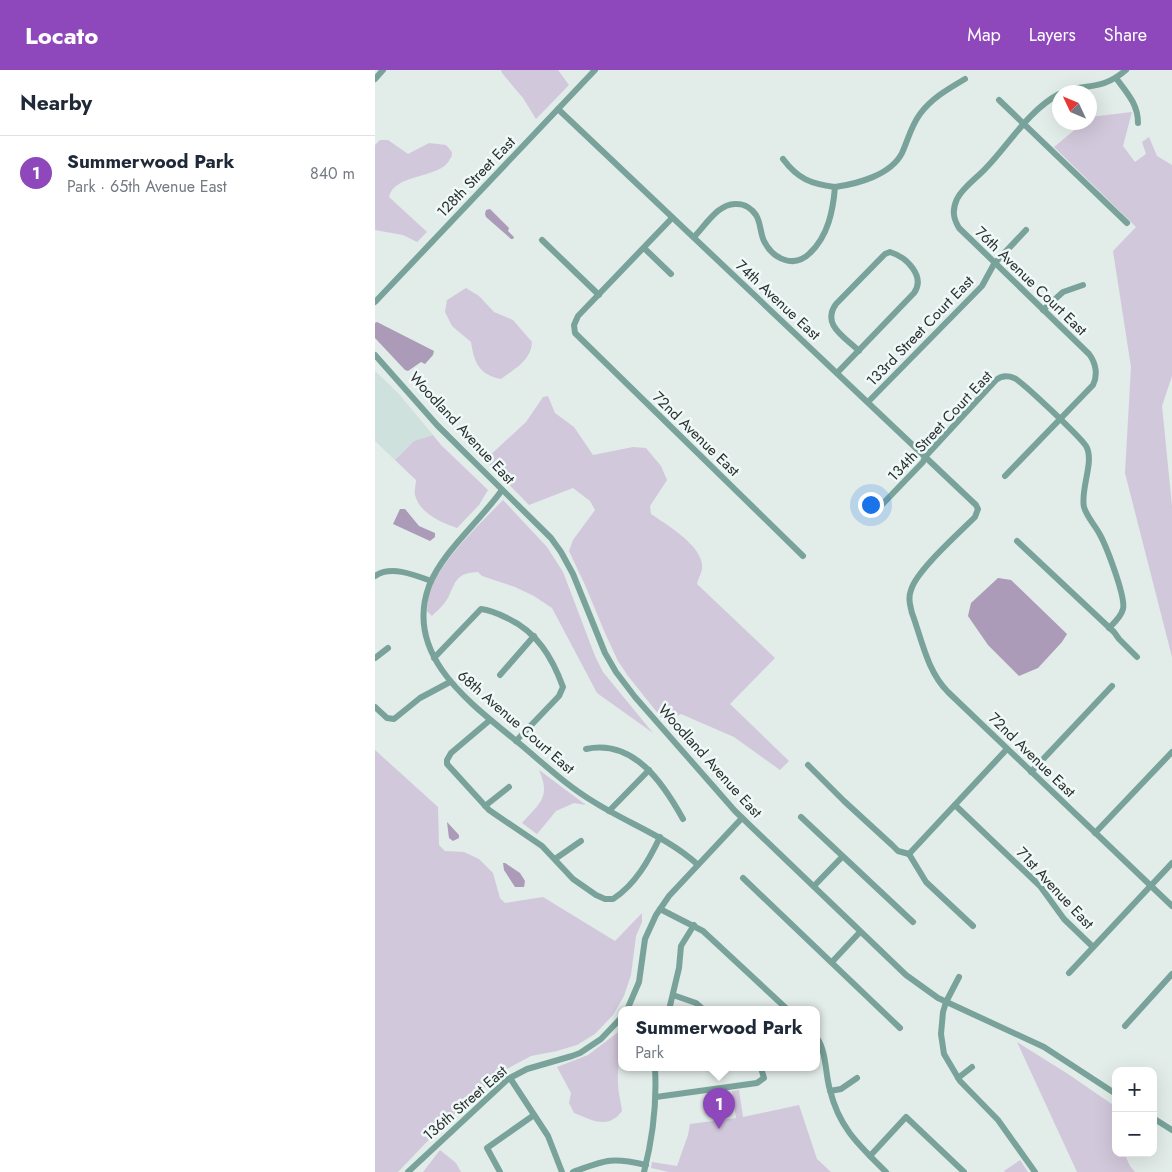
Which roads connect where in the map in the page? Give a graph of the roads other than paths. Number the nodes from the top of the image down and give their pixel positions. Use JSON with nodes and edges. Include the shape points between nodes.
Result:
{"nodes":[{"id":1,"x":383,"y":70,"type":"edge"},
{"id":2,"x":595,"y":70,"type":"edge"},
{"id":3,"x":1126,"y":70,"type":"edge"},
{"id":4,"x":1116,"y":78,"type":"junction"},
{"id":5,"x":375,"y":79,"type":"edge"},
{"id":6,"x":965,"y":79,"type":"dead end"},
{"id":7,"x":1097,"y":86,"type":"edge"},
{"id":8,"x":1052,"y":98,"type":"edge"},
{"id":9,"x":999,"y":100,"type":"dead end"},
{"id":10,"x":558,"y":110,"type":"junction"},
{"id":11,"x":1024,"y":123,"type":"junction"},
{"id":12,"x":1138,"y":123,"type":"dead end"},
{"id":13,"x":783,"y":158,"type":"dead end"},
{"id":14,"x":835,"y":187,"type":"junction"},
{"id":15,"x":672,"y":218,"type":"junction"},
{"id":16,"x":1127,"y":223,"type":"dead end"},
{"id":17,"x":1027,"y":230,"type":"dead end"},
{"id":18,"x":694,"y":238,"type":"junction"},
{"id":19,"x":542,"y":240,"type":"dead end"},
{"id":20,"x":644,"y":248,"type":"junction"},
{"id":21,"x":994,"y":264,"type":"junction"},
{"id":22,"x":671,"y":274,"type":"dead end"},
{"id":23,"x":1083,"y":285,"type":"dead end"},
{"id":24,"x":599,"y":295,"type":"junction"},
{"id":25,"x":375,"y":302,"type":"edge"},
{"id":26,"x":1043,"y":310,"type":"junction"},
{"id":27,"x":859,"y":351,"type":"junction"},
{"id":28,"x":375,"y":355,"type":"edge"},
{"id":29,"x":837,"y":373,"type":"junction"},
{"id":30,"x":869,"y":402,"type":"junction"},
{"id":31,"x":1061,"y":420,"type":"junction"},
{"id":32,"x":925,"y":457,"type":"junction"},
{"id":33,"x":1005,"y":476,"type":"dead end"},
{"id":34,"x":502,"y":490,"type":"junction"},
{"id":35,"x":872,"y":516,"type":"dead end"},
{"id":36,"x":1017,"y":541,"type":"dead end"},
{"id":37,"x":803,"y":556,"type":"dead end"},
{"id":38,"x":375,"y":576,"type":"edge"},
{"id":39,"x":431,"y":581,"type":"junction"},
{"id":40,"x":909,"y":600,"type":"joint"},
{"id":41,"x":1109,"y":628,"type":"junction"},
{"id":42,"x":534,"y":636,"type":"junction"},
{"id":43,"x":389,"y":648,"type":"dead end"},
{"id":44,"x":1137,"y":657,"type":"dead end"},
{"id":45,"x":375,"y":658,"type":"edge"},
{"id":46,"x":434,"y":658,"type":"junction"},
{"id":47,"x":499,"y":675,"type":"dead end"},
{"id":48,"x":450,"y":682,"type":"junction"},
{"id":49,"x":1113,"y":686,"type":"dead end"},
{"id":50,"x":375,"y":707,"type":"edge"},
{"id":51,"x":490,"y":720,"type":"junction"},
{"id":52,"x":516,"y":741,"type":"junction"},
{"id":53,"x":586,"y":749,"type":"dead end"},
{"id":54,"x":1007,"y":750,"type":"junction"},
{"id":55,"x":1172,"y":752,"type":"edge"},
{"id":56,"x":808,"y":765,"type":"dead end"},
{"id":57,"x":649,"y":770,"type":"junction"},
{"id":58,"x":1031,"y":772,"type":"junction"},
{"id":59,"x":509,"y":786,"type":"dead end"},
{"id":60,"x":485,"y":806,"type":"junction"},
{"id":61,"x":955,"y":806,"type":"junction"},
{"id":62,"x":609,"y":811,"type":"junction"},
{"id":63,"x":801,"y":817,"type":"dead end"},
{"id":64,"x":743,"y":818,"type":"junction"},
{"id":65,"x":683,"y":819,"type":"dead end"},
{"id":66,"x":1095,"y":833,"type":"junction"},
{"id":67,"x":660,"y":837,"type":"junction"},
{"id":68,"x":581,"y":841,"type":"dead end"},
{"id":69,"x":909,"y":854,"type":"junction"},
{"id":70,"x":842,"y":857,"type":"junction"},
{"id":71,"x":555,"y":859,"type":"junction"},
{"id":72,"x":1172,"y":863,"type":"edge"},
{"id":73,"x":697,"y":864,"type":"junction"},
{"id":74,"x":743,"y":878,"type":"dead end"},
{"id":75,"x":813,"y":886,"type":"junction"},
{"id":76,"x":1151,"y":886,"type":"junction"},
{"id":77,"x":1172,"y":906,"type":"edge"},
{"id":78,"x":660,"y":909,"type":"junction"},
{"id":79,"x":913,"y":922,"type":"dead end"},
{"id":80,"x":694,"y":925,"type":"junction"},
{"id":81,"x":973,"y":926,"type":"dead end"},
{"id":82,"x":861,"y":932,"type":"junction"},
{"id":83,"x":1093,"y":947,"type":"junction"},
{"id":84,"x":832,"y":962,"type":"junction"},
{"id":85,"x":1069,"y":973,"type":"dead end"},
{"id":86,"x":1172,"y":974,"type":"edge"},
{"id":87,"x":959,"y":976,"type":"dead end"},
{"id":88,"x":673,"y":995,"type":"junction"},
{"id":89,"x":946,"y":1002,"type":"junction"},
{"id":90,"x":629,"y":1006,"type":"edge"},
{"id":91,"x":670,"y":1006,"type":"edge"},
{"id":92,"x":700,"y":1006,"type":"edge"},
{"id":93,"x":785,"y":1006,"type":"edge"},
{"id":94,"x":618,"y":1021,"type":"edge"},
{"id":95,"x":1125,"y":1026,"type":"dead end"},
{"id":96,"x":901,"y":1028,"type":"dead end"},
{"id":97,"x":820,"y":1045,"type":"edge"},
{"id":98,"x":972,"y":1067,"type":"dead end"},
{"id":99,"x":655,"y":1071,"type":"edge"},
{"id":100,"x":762,"y":1071,"type":"edge"},
{"id":101,"x":510,"y":1078,"type":"junction"},
{"id":102,"x":857,"y":1078,"type":"dead end"},
{"id":103,"x":958,"y":1078,"type":"junction"},
{"id":104,"x":830,"y":1091,"type":"junction"},
{"id":105,"x":1112,"y":1091,"type":"edge"},
{"id":106,"x":656,"y":1097,"type":"junction"},
{"id":107,"x":534,"y":1115,"type":"junction"},
{"id":108,"x":1157,"y":1121,"type":"edge"},
{"id":109,"x":1172,"y":1130,"type":"edge"},
{"id":110,"x":870,"y":1156,"type":"junction"},
{"id":111,"x":645,"y":1169,"type":"edge"},
{"id":112,"x":408,"y":1172,"type":"edge"},
{"id":113,"x":500,"y":1172,"type":"edge"},
{"id":114,"x":561,"y":1172,"type":"edge"},
{"id":115,"x":573,"y":1172,"type":"edge"},
{"id":116,"x":886,"y":1172,"type":"edge"},
{"id":117,"x":964,"y":1172,"type":"edge"},
{"id":118,"x":1035,"y":1172,"type":"edge"}],
"edges":[{"from":1,"to":5,"type":"street"},
{"from":2,"to":10,"type":"street","name":"128th Street East"},
{"from":3,"to":4,"type":"street"},
{"from":4,"to":7,"type":"street"},
{"from":4,"to":12,"type":"street","via":[[1138,112]]},
{"from":6,"to":14,"type":"street","via":[[925,108],[911,129],[899,158],[891,165],[867,180]]},
{"from":8,"to":11,"type":"street"},
{"from":9,"to":11,"type":"street"},
{"from":10,"to":15,"type":"street","name":"74th Avenue East"},
{"from":10,"to":25,"type":"street","name":"128th Street East"},
{"from":11,"to":16,"type":"street"},
{"from":11,"to":21,"type":"street","name":"76th Avenue Court East","via":[[986,169],[963,190],[954,205],[953,218],[959,228]]},
{"from":13,"to":14,"type":"street","via":[[800,177]]},
{"from":14,"to":18,"type":"street","via":[[830,220],[822,237],[803,259],[794,262],[781,259],[765,242],[756,215],[741,204],[723,207]]},
{"from":15,"to":18,"type":"street","name":"74th Avenue East"},
{"from":15,"to":20,"type":"street"},
{"from":17,"to":21,"type":"street","name":"133rd Street Court East"},
{"from":18,"to":29,"type":"street","name":"74th Avenue East"},
{"from":19,"to":24,"type":"street"},
{"from":20,"to":22,"type":"street"},
{"from":20,"to":24,"type":"street"},
{"from":21,"to":26,"type":"street","name":"76th Avenue Court East"},
{"from":21,"to":30,"type":"street","name":"133rd Street Court East","via":[[982,286]]},
{"from":23,"to":26,"type":"street","via":[[1063,292]]},
{"from":24,"to":37,"type":"street","name":"72nd Avenue East","via":[[578,316],[575,333]]},
{"from":26,"to":31,"type":"street","name":"76th Avenue Court East","via":[[1089,354],[1096,372],[1093,385]]},
{"from":27,"to":27,"type":"street","via":[[914,293],[919,283],[913,269],[890,252],[832,310],[831,323]]},
{"from":27,"to":29,"type":"street"},
{"from":28,"to":34,"type":"street","name":"Woodland Avenue East"},
{"from":29,"to":30,"type":"street","name":"74th Avenue East"},
{"from":30,"to":32,"type":"street","name":"74th Avenue East"},
{"from":31,"to":32,"type":"street","name":"134th Street Court East","via":[[1022,383],[1007,376],[996,380]]},
{"from":31,"to":33,"type":"street"},
{"from":31,"to":41,"type":"street","via":[[1088,450],[1084,506],[1107,549],[1123,605],[1120,616]]},
{"from":32,"to":35,"type":"street","name":"134th Street Court East"},
{"from":32,"to":40,"type":"street","name":"74th Avenue East","via":[[978,509],[975,517],[919,575],[911,588]]},
{"from":34,"to":39,"type":"street","name":"68th Avenue Court East","via":[[450,552]]},
{"from":34,"to":64,"type":"street","name":"Woodland Avenue East","via":[[546,532],[561,552],[616,672]]},
{"from":36,"to":41,"type":"street"},
{"from":38,"to":39,"type":"street","via":[[383,572],[407,573]]},
{"from":39,"to":46,"type":"street","name":"68th Avenue Court East","via":[[425,603],[425,627]]},
{"from":40,"to":54,"type":"street","name":"72nd Avenue East","via":[[925,653],[940,684]]},
{"from":41,"to":44,"type":"street"},
{"from":42,"to":46,"type":"street","via":[[511,619],[483,609]]},
{"from":42,"to":47,"type":"street"},
{"from":42,"to":52,"type":"street","via":[[553,663],[563,687],[562,693]]},
{"from":43,"to":45,"type":"street"},
{"from":46,"to":48,"type":"street","name":"68th Avenue Court East"},
{"from":48,"to":50,"type":"street","via":[[420,698],[394,719],[387,718]]},
{"from":48,"to":51,"type":"street","name":"68th Avenue Court East"},
{"from":49,"to":58,"type":"street"},
{"from":51,"to":52,"type":"street","name":"68th Avenue Court East"},
{"from":51,"to":60,"type":"street","via":[[456,748],[447,761]]},
{"from":52,"to":62,"type":"street","name":"68th Avenue Court East","via":[[571,786]]},
{"from":53,"to":57,"type":"street","name":"68th Avenue Court East","via":[[611,748]]},
{"from":54,"to":58,"type":"street","name":"72nd Avenue East"},
{"from":54,"to":61,"type":"street"},
{"from":55,"to":66,"type":"street"},
{"from":56,"to":69,"type":"street","via":[[892,845]]},
{"from":57,"to":62,"type":"street"},
{"from":57,"to":65,"type":"street","name":"68th Avenue Court East"},
{"from":58,"to":66,"type":"street","name":"72nd Avenue East"},
{"from":59,"to":60,"type":"street"},
{"from":60,"to":71,"type":"street"},
{"from":61,"to":69,"type":"street"},
{"from":61,"to":83,"type":"street","name":"71st Avenue East","via":[[1036,882],[1064,919]]},
{"from":62,"to":67,"type":"street","name":"68th Avenue Court East"},
{"from":63,"to":70,"type":"street"},
{"from":64,"to":73,"type":"street"},
{"from":64,"to":75,"type":"street","name":"Woodland Avenue East"},
{"from":66,"to":76,"type":"street","name":"72nd Avenue East"},
{"from":67,"to":71,"type":"street","via":[[643,868],[611,899],[579,885]]},
{"from":67,"to":73,"type":"street","name":"68th Avenue Court East"},
{"from":68,"to":71,"type":"street"},
{"from":69,"to":81,"type":"street","via":[[926,882]]},
{"from":70,"to":75,"type":"street"},
{"from":70,"to":79,"type":"street"},
{"from":72,"to":76,"type":"street"},
{"from":73,"to":78,"type":"street"},
{"from":74,"to":84,"type":"street"},
{"from":75,"to":82,"type":"street","name":"Woodland Avenue East"},
{"from":76,"to":77,"type":"street","name":"72nd Avenue East"},
{"from":76,"to":83,"type":"street"},
{"from":78,"to":80,"type":"street"},
{"from":78,"to":90,"type":"street","via":[[645,939],[639,982]]},
{"from":80,"to":88,"type":"street","via":[[681,946]]},
{"from":80,"to":93,"type":"street"},
{"from":82,"to":84,"type":"street"},
{"from":82,"to":89,"type":"street","name":"Woodland Avenue East","via":[[915,983]]},
{"from":83,"to":85,"type":"street"},
{"from":84,"to":96,"type":"street"},
{"from":86,"to":95,"type":"street"},
{"from":87,"to":89,"type":"street"},
{"from":88,"to":91,"type":"street"},
{"from":88,"to":92,"type":"street"},
{"from":89,"to":103,"type":"street","via":[[942,1046]]},
{"from":89,"to":105,"type":"street","name":"Woodland Avenue East","via":[[1039,1045]]},
{"from":94,"to":101,"type":"street","name":"136th Street East","via":[[601,1039],[580,1052],[527,1069]]},
{"from":97,"to":104,"type":"street"},
{"from":98,"to":103,"type":"street"},
{"from":99,"to":106,"type":"street"},
{"from":100,"to":106,"type":"street","via":[[764,1078],[757,1083]]},
{"from":101,"to":107,"type":"street"},
{"from":101,"to":112,"type":"street","name":"136th Street East"},
{"from":102,"to":104,"type":"street","via":[[841,1089]]},
{"from":103,"to":118,"type":"street","via":[[998,1120]]},
{"from":104,"to":110,"type":"street","via":[[846,1129]]},
{"from":106,"to":111,"type":"street"},
{"from":107,"to":113,"type":"street","via":[[487,1148]]},
{"from":107,"to":114,"type":"street","via":[[548,1136]]},
{"from":108,"to":109,"type":"street"},
{"from":110,"to":116,"type":"street"},
{"from":110,"to":117,"type":"street","via":[[907,1117]]},
{"from":111,"to":115,"type":"street","via":[[624,1160],[613,1160]]}]}
